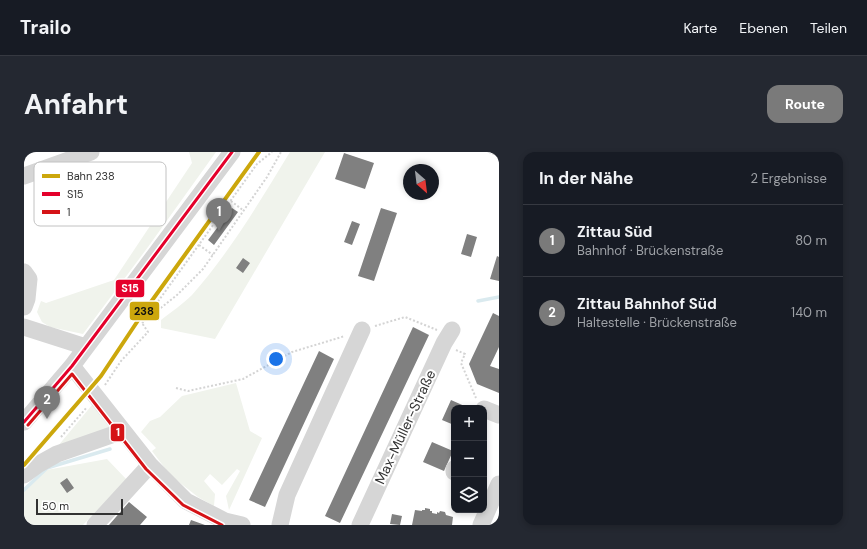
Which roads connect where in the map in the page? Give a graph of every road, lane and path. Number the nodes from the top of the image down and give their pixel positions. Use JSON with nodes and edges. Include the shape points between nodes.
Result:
{"nodes":[{"id":1,"x":91,"y":152,"type":"edge"},
{"id":2,"x":232,"y":152,"type":"edge"},
{"id":3,"x":272,"y":152,"type":"edge"},
{"id":4,"x":281,"y":152,"type":"edge"},
{"id":5,"x":489,"y":152,"type":"edge"},
{"id":6,"x":499,"y":156,"type":"edge"},
{"id":7,"x":63,"y":162,"type":"edge"},
{"id":8,"x":34,"y":172,"type":"edge"},
{"id":9,"x":24,"y":176,"type":"edge"},
{"id":10,"x":231,"y":200,"type":"junction"},
{"id":11,"x":244,"y":211,"type":"junction"},
{"id":12,"x":199,"y":245,"type":"junction"},
{"id":13,"x":213,"y":255,"type":"junction"},
{"id":14,"x":24,"y":272,"type":"edge"},
{"id":15,"x":24,"y":307,"type":"edge"},
{"id":16,"x":142,"y":323,"type":"junction"},
{"id":17,"x":24,"y":327,"type":"edge"},
{"id":18,"x":362,"y":330,"type":"junction"},
{"id":19,"x":448,"y":336,"type":"junction"},
{"id":20,"x":86,"y":347,"type":"junction"},
{"id":21,"x":72,"y":366,"type":"junction"},
{"id":22,"x":176,"y":388,"type":"dead end"},
{"id":23,"x":97,"y":397,"type":"junction"},
{"id":24,"x":480,"y":405,"type":"edge"},
{"id":25,"x":487,"y":410,"type":"edge"},
{"id":26,"x":499,"y":415,"type":"edge"},
{"id":27,"x":24,"y":422,"type":"edge"},
{"id":28,"x":123,"y":431,"type":"junction"},
{"id":29,"x":59,"y":440,"type":"dead end"},
{"id":30,"x":150,"y":465,"type":"junction"},
{"id":31,"x":24,"y":475,"type":"edge"},
{"id":32,"x":499,"y":484,"type":"edge"},
{"id":33,"x":484,"y":515,"type":"edge"},
{"id":34,"x":95,"y":525,"type":"edge"},
{"id":35,"x":242,"y":525,"type":"edge"},
{"id":36,"x":280,"y":525,"type":"edge"},
{"id":37,"x":360,"y":525,"type":"edge"}],
"edges":[{"from":1,"to":7,"type":"street"},
{"from":2,"to":20,"type":"street"},
{"from":3,"to":10,"type":"path","via":[[257,164]]},
{"from":4,"to":11,"type":"path"},
{"from":5,"to":6,"type":"path"},
{"from":8,"to":9,"type":"street"},
{"from":10,"to":11,"type":"path"},
{"from":10,"to":12,"type":"path"},
{"from":11,"to":13,"type":"path"},
{"from":12,"to":13,"type":"path"},
{"from":12,"to":16,"type":"path"},
{"from":13,"to":16,"type":"path","via":[[178,295]]},
{"from":14,"to":15,"type":"street","via":[[29,278]]},
{"from":16,"to":23,"type":"path","via":[[148,332],[121,361]]},
{"from":17,"to":20,"type":"street"},
{"from":18,"to":19,"type":"path","via":[[405,317]]},
{"from":18,"to":22,"type":"path","via":[[292,352],[244,379],[188,391]]},
{"from":18,"to":36,"type":"street","via":[[287,496]]},
{"from":19,"to":24,"type":"path","via":[[465,354],[461,363]]},
{"from":19,"to":37,"type":"street","name":"Max-Müller-Straße"},
{"from":20,"to":21,"type":"street"},
{"from":21,"to":23,"type":"street"},
{"from":21,"to":27,"type":"street"},
{"from":23,"to":28,"type":"street"},
{"from":23,"to":29,"type":"path"},
{"from":25,"to":26,"type":"street"},
{"from":28,"to":30,"type":"street"},
{"from":28,"to":31,"type":"street","via":[[57,454]]},
{"from":30,"to":34,"type":"street"},
{"from":30,"to":35,"type":"street","via":[[186,501]]},
{"from":32,"to":33,"type":"street"}]}
